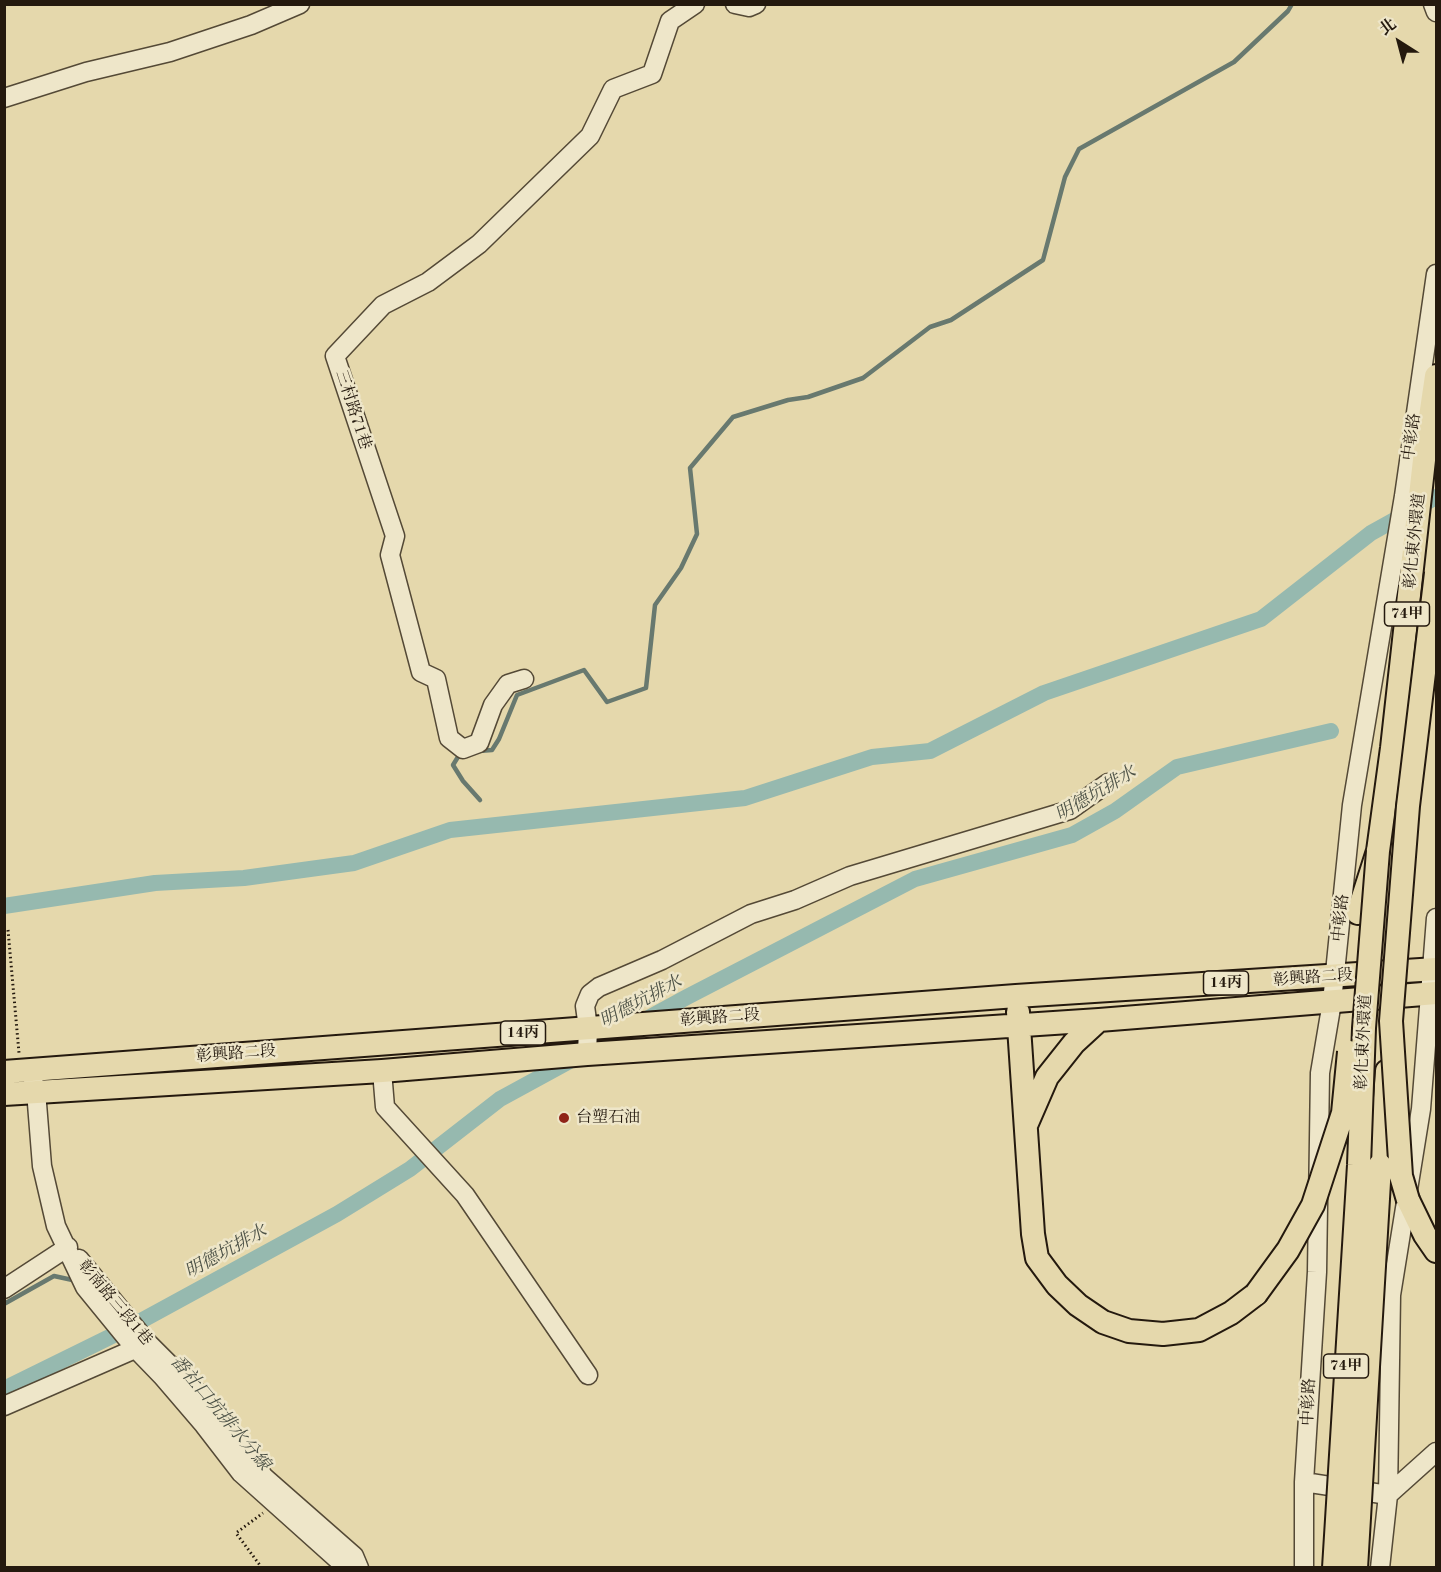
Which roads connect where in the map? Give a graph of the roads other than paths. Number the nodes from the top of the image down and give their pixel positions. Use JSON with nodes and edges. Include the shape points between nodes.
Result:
{"nodes":[{"id":1,"x":300,"y":4,"type":"edge"},
{"id":2,"x":695,"y":4,"type":"edge"},
{"id":3,"x":735,"y":4,"type":"edge"},
{"id":4,"x":756,"y":4,"type":"edge"},
{"id":5,"x":1433,"y":4,"type":"edge"},
{"id":6,"x":1437,"y":12,"type":"edge"},
{"id":7,"x":4,"y":98,"type":"edge"},
{"id":8,"x":1437,"y":274,"type":"edge"},
{"id":9,"x":1437,"y":376,"type":"edge"},
{"id":10,"x":1437,"y":573,"type":"edge"},
{"id":11,"x":524,"y":678,"type":"dead end"},
{"id":12,"x":1108,"y":783,"type":"dead end"},
{"id":13,"x":1378,"y":851,"type":"junction"},
{"id":14,"x":1437,"y":918,"type":"edge"},
{"id":15,"x":1435,"y":969,"type":"edge"},
{"id":16,"x":1335,"y":976,"type":"junction"},
{"id":17,"x":1433,"y":994,"type":"edge"},
{"id":18,"x":1016,"y":996,"type":"junction"},
{"id":19,"x":1332,"y":1002,"type":"junction"},
{"id":20,"x":1099,"y":1020,"type":"junction"},
{"id":21,"x":1391,"y":1022,"type":"junction"},
{"id":22,"x":1019,"y":1026,"type":"junction"},
{"id":23,"x":588,"y":1028,"type":"junction"},
{"id":24,"x":587,"y":1054,"type":"junction"},
{"id":25,"x":382,"y":1071,"type":"junction"},
{"id":26,"x":4,"y":1072,"type":"edge"},
{"id":27,"x":33,"y":1080,"type":"junction"},
{"id":28,"x":4,"y":1094,"type":"edge"},
{"id":29,"x":1025,"y":1127,"type":"junction"},
{"id":30,"x":68,"y":1247,"type":"junction"},
{"id":31,"x":1437,"y":1251,"type":"edge"},
{"id":32,"x":4,"y":1290,"type":"edge"},
{"id":33,"x":141,"y":1345,"type":"junction"},
{"id":34,"x":588,"y":1375,"type":"dead end"},
{"id":35,"x":4,"y":1406,"type":"edge"},
{"id":36,"x":1351,"y":1446,"type":"junction"},
{"id":37,"x":1437,"y":1452,"type":"edge"},
{"id":38,"x":1304,"y":1482,"type":"junction"},
{"id":39,"x":1388,"y":1495,"type":"junction"},
{"id":40,"x":347,"y":1568,"type":"edge"},
{"id":41,"x":359,"y":1568,"type":"edge"},
{"id":42,"x":1304,"y":1568,"type":"edge"},
{"id":43,"x":1319,"y":1568,"type":"edge"},
{"id":44,"x":1334,"y":1568,"type":"edge"},
{"id":45,"x":1356,"y":1568,"type":"edge"},
{"id":46,"x":1368,"y":1568,"type":"edge"},
{"id":47,"x":1380,"y":1568,"type":"edge"}],
"edges":[{"from":1,"to":7,"type":"street","via":[[251,26],[170,52],[86,72]]},
{"from":2,"to":11,"type":"street","name":"三村路71巷","via":[[670,21],[652,74],[613,89],[590,136],[479,244],[428,282],[383,305],[335,356],[395,536],[390,555],[422,672],[436,679],[449,738],[462,749],[479,743],[493,705],[508,684]]},
{"from":3,"to":4,"type":"street"},
{"from":5,"to":6,"type":"street"},
{"from":8,"to":16,"type":"street","name":"中彰路","via":[[1352,805]]},
{"from":9,"to":13,"type":"main road","name":"彰化東外環道","number":"74甲"},
{"from":10,"to":21,"type":"main road","name":"彰化東外環道","number":"74甲","bridge":true,"via":[[1408,806]]},
{"from":12,"to":23,"type":"street","via":[[1070,810],[850,876],[751,914],[662,960],[598,987],[585,1006]]},
{"from":13,"to":29,"type":"main road","bridge":true,"via":[[1358,913],[1343,1113],[1313,1205],[1288,1250],[1256,1294],[1198,1330],[1163,1334],[1129,1331],[1103,1322],[1078,1305],[1037,1258]]},
{"from":13,"to":36,"type":"main road","name":"彰化東外環道","number":"74甲","bridge":true,"via":[[1364,1028]]},
{"from":14,"to":15,"type":"street"},
{"from":15,"to":16,"type":"main road","name":"彰興路二段","number":"14丙"},
{"from":15,"to":17,"type":"street"},
{"from":16,"to":18,"type":"main road","name":"彰興路二段","number":"14丙"},
{"from":16,"to":19,"type":"street","name":"中彰路"},
{"from":17,"to":19,"type":"main road","name":"彰興路二段","number":"14丙"},
{"from":17,"to":39,"type":"street","via":[[1421,1109],[1391,1295]]},
{"from":18,"to":22,"type":"main road"},
{"from":18,"to":23,"type":"main road","name":"彰興路二段","number":"14丙"},
{"from":19,"to":20,"type":"main road","name":"彰興路二段","number":"14丙"},
{"from":19,"to":38,"type":"street","name":"中彰路","via":[[1320,1073],[1317,1272]]},
{"from":20,"to":22,"type":"main road","name":"彰興路二段","number":"14丙"},
{"from":20,"to":29,"type":"main road","via":[[1047,1077]]},
{"from":21,"to":31,"type":"main road","bridge":true,"via":[[1401,1176],[1416,1218]]},
{"from":21,"to":36,"type":"main road","name":"彰化東外環道","number":"74甲","bridge":true},
{"from":22,"to":24,"type":"main road","name":"彰興路二段","number":"14丙"},
{"from":22,"to":29,"type":"main road"},
{"from":23,"to":24,"type":"street"},
{"from":23,"to":27,"type":"main road","name":"彰興路二段","number":"14丙"},
{"from":24,"to":25,"type":"main road","name":"彰興路二段","number":"14丙"},
{"from":25,"to":27,"type":"main road","name":"彰興路二段","number":"14丙"},
{"from":25,"to":34,"type":"street","via":[[386,1107],[465,1195]]},
{"from":26,"to":27,"type":"main road","name":"彰興路二段","number":"14丙"},
{"from":27,"to":28,"type":"main road","name":"彰興路二段","number":"14丙"},
{"from":27,"to":30,"type":"street","name":"彰南路三段1巷","via":[[42,1166],[56,1226]]},
{"from":30,"to":32,"type":"street"},
{"from":30,"to":33,"type":"street","name":"彰南路三段1巷"},
{"from":33,"to":35,"type":"street"},
{"from":33,"to":40,"type":"street","name":"彰南路三段1巷","via":[[241,1473]]},
{"from":33,"to":41,"type":"street","name":"彰南路三段1巷","via":[[200,1395],[264,1477],[354,1556]]},
{"from":36,"to":43,"type":"main road","bridge":true,"via":[[1321,1543]]},
{"from":36,"to":44,"type":"main road","name":"彰化東外環道","number":"74甲","bridge":true},
{"from":36,"to":45,"type":"main road","name":"彰化東外環道","number":"74甲","bridge":true},
{"from":36,"to":46,"type":"main road","bridge":true},
{"from":37,"to":39,"type":"street"},
{"from":38,"to":39,"type":"street"},
{"from":38,"to":42,"type":"street","name":"中彰路"},
{"from":39,"to":47,"type":"street"}]}
